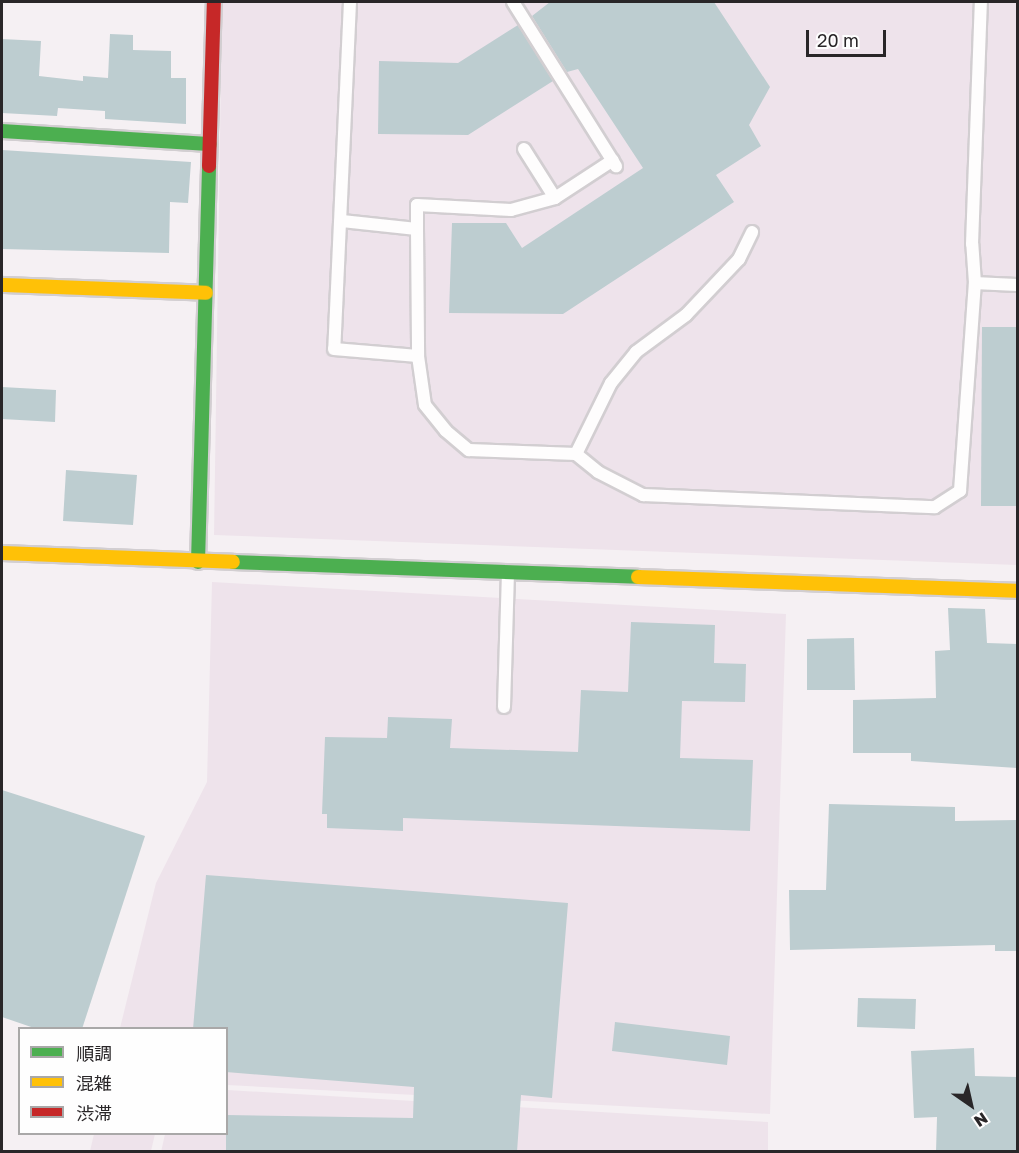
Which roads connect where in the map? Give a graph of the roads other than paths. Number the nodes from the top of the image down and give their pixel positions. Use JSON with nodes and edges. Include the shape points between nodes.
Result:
{"nodes":[{"id":1,"x":214,"y":2,"type":"edge"},
{"id":2,"x":350,"y":2,"type":"edge"},
{"id":3,"x":513,"y":2,"type":"edge"},
{"id":4,"x":981,"y":2,"type":"edge"},
{"id":5,"x":2,"y":131,"type":"edge"},
{"id":6,"x":210,"y":144,"type":"junction"},
{"id":7,"x":524,"y":149,"type":"dead end"},
{"id":8,"x":555,"y":198,"type":"junction"},
{"id":9,"x":342,"y":221,"type":"junction"},
{"id":10,"x":417,"y":229,"type":"junction"},
{"id":11,"x":752,"y":232,"type":"dead end"},
{"id":12,"x":975,"y":283,"type":"junction"},
{"id":13,"x":2,"y":285,"type":"edge"},
{"id":14,"x":1017,"y":285,"type":"edge"},
{"id":15,"x":206,"y":293,"type":"junction"},
{"id":16,"x":418,"y":356,"type":"junction"},
{"id":17,"x":576,"y":454,"type":"junction"},
{"id":18,"x":2,"y":553,"type":"edge"},
{"id":19,"x":198,"y":562,"type":"junction"},
{"id":20,"x":508,"y":574,"type":"junction"},
{"id":21,"x":1017,"y":591,"type":"edge"},
{"id":22,"x":504,"y":706,"type":"dead end"}],
"edges":[{"from":1,"to":6,"type":"street"},
{"from":2,"to":9,"type":"lane"},
{"from":3,"to":8,"type":"lane","via":[[614,163]]},
{"from":4,"to":12,"type":"lane","via":[[972,244]]},
{"from":5,"to":6,"type":"street"},
{"from":6,"to":15,"type":"street"},
{"from":7,"to":8,"type":"lane"},
{"from":8,"to":10,"type":"lane","via":[[511,210],[417,205]]},
{"from":9,"to":10,"type":"lane"},
{"from":9,"to":16,"type":"lane","via":[[334,349]]},
{"from":10,"to":16,"type":"lane"},
{"from":11,"to":17,"type":"lane","via":[[739,259],[686,315],[636,352],[611,383]]},
{"from":12,"to":14,"type":"lane"},
{"from":12,"to":17,"type":"lane","via":[[960,491],[935,507],[644,495],[598,472]]},
{"from":13,"to":15,"type":"street"},
{"from":15,"to":19,"type":"street"},
{"from":16,"to":17,"type":"lane","via":[[426,405],[446,431],[469,450]]},
{"from":18,"to":19,"type":"street"},
{"from":19,"to":20,"type":"street"},
{"from":20,"to":21,"type":"street"},
{"from":20,"to":22,"type":"lane"}]}
